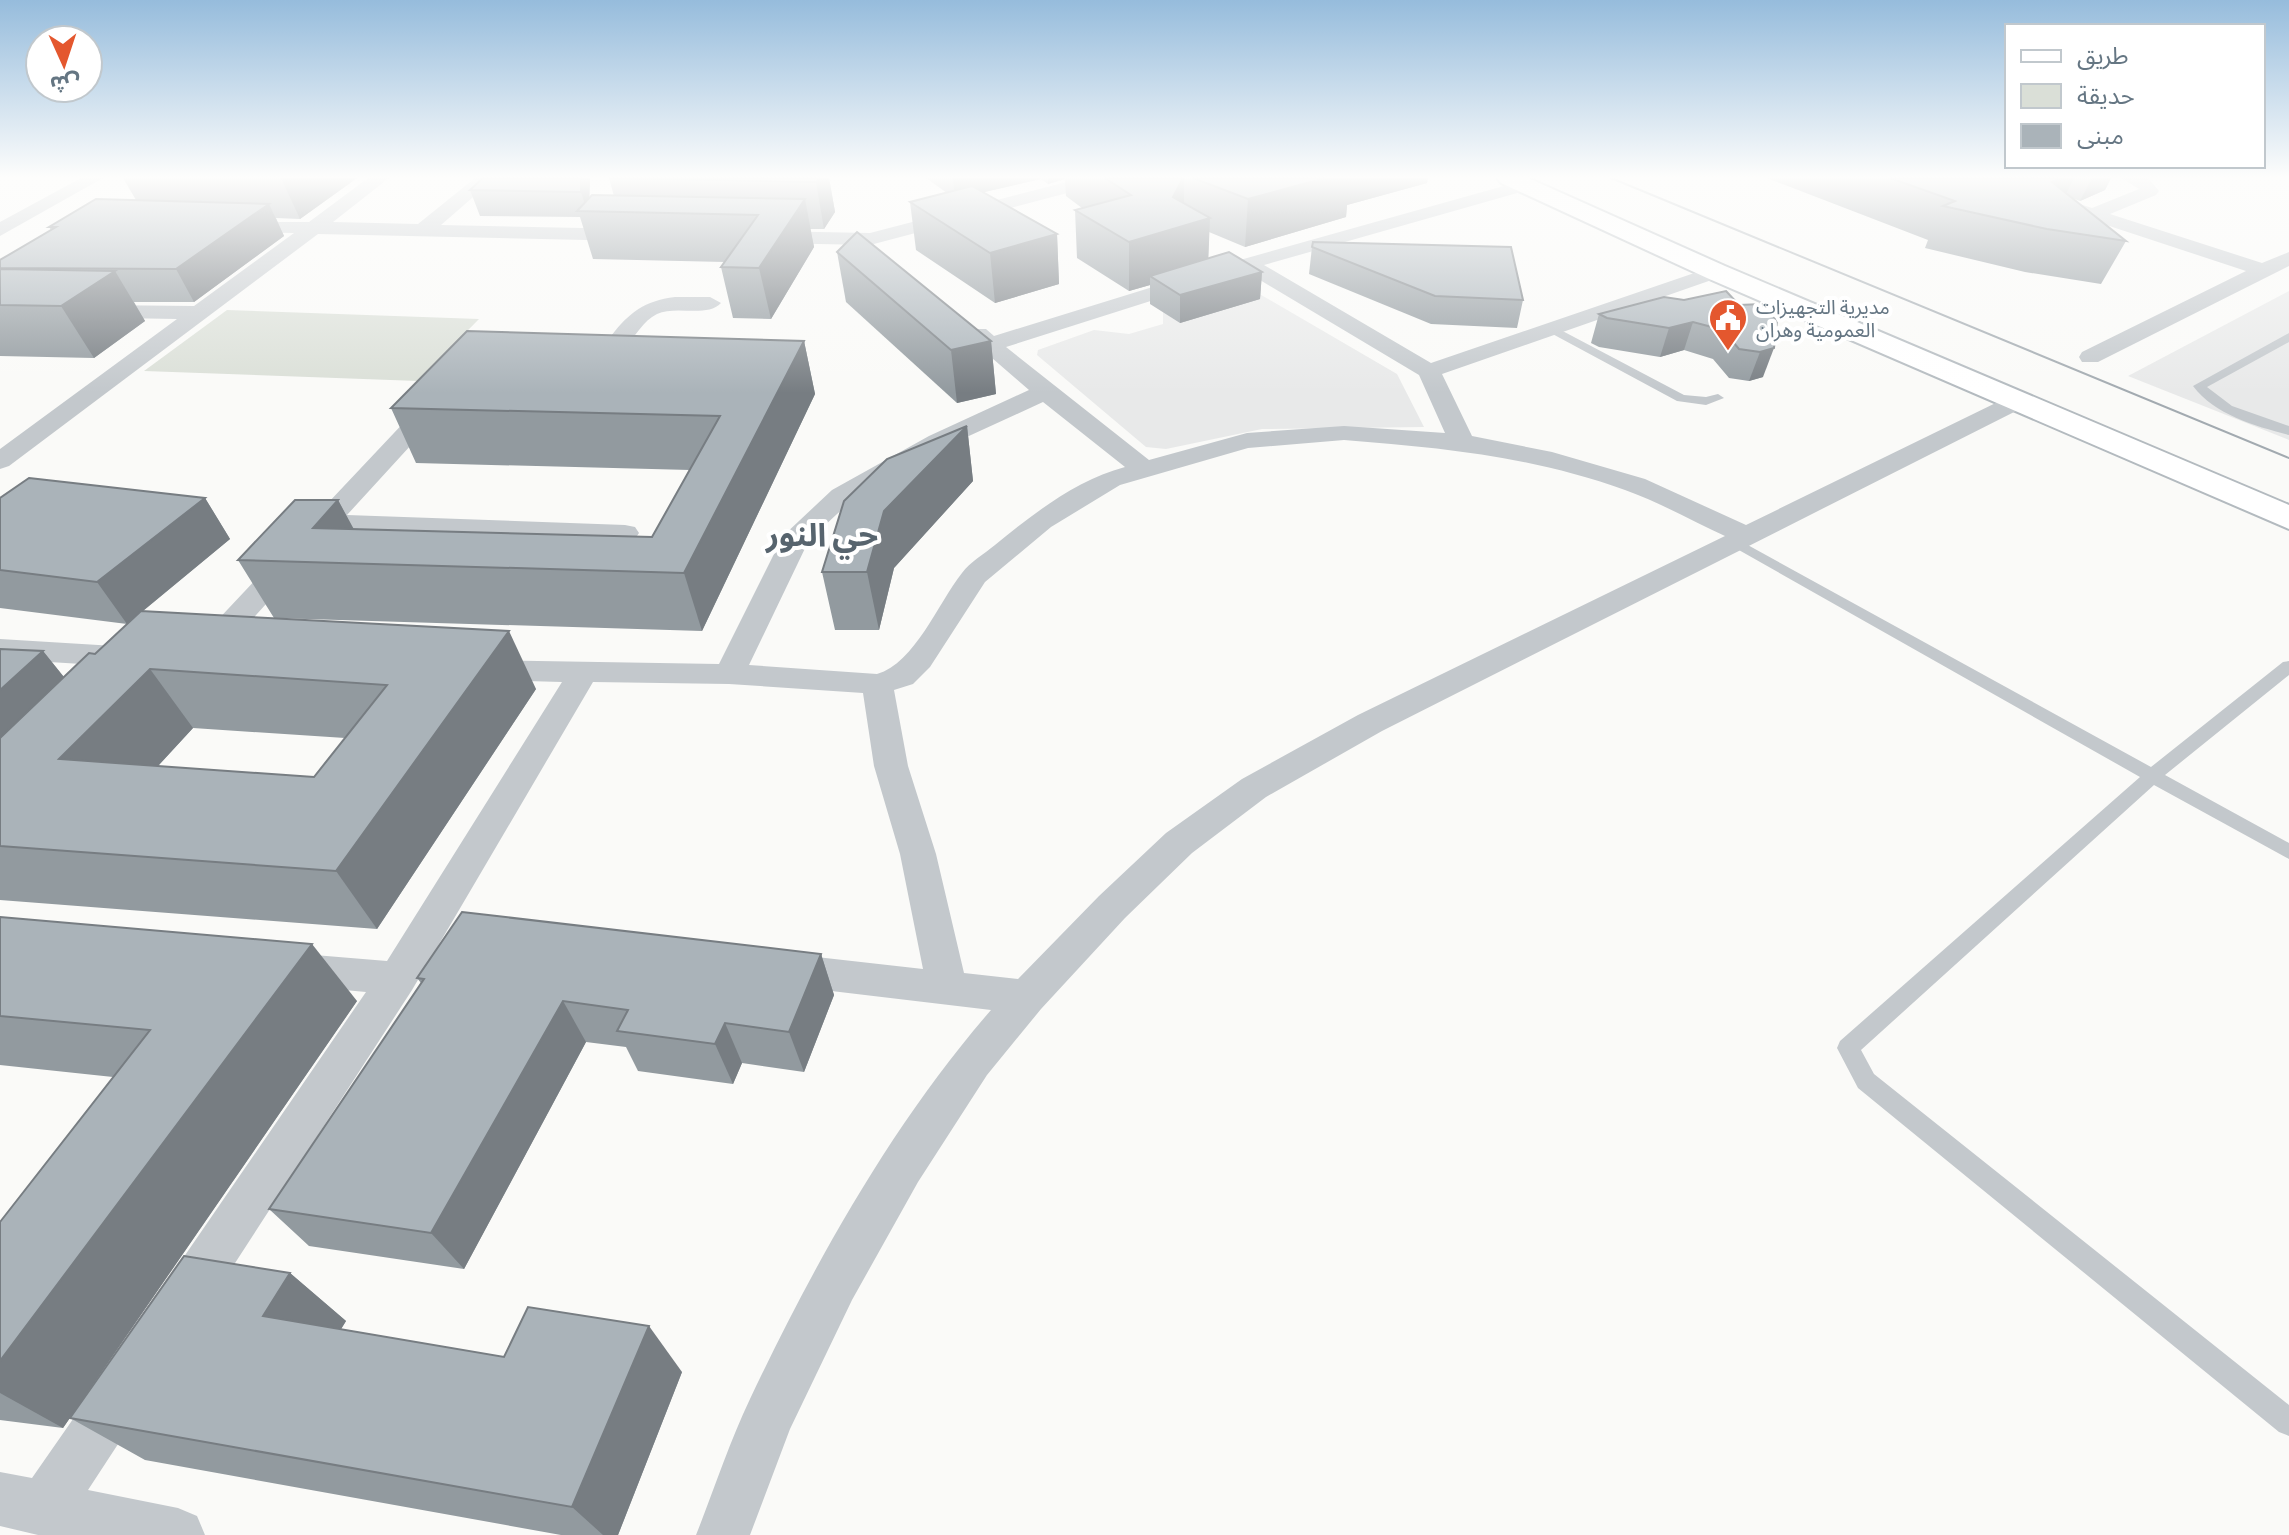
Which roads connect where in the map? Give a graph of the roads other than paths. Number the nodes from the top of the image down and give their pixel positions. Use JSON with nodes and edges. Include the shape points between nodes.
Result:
{"nodes":[{"id":1,"x":283,"y":250,"type":"edge"},
{"id":2,"x":1294,"y":250,"type":"edge"},
{"id":3,"x":1667,"y":250,"type":"edge"},
{"id":4,"x":2201,"y":250,"type":"edge"},
{"id":5,"x":2289,"y":258,"type":"edge"},
{"id":6,"x":1247,"y":264,"type":"junction"},
{"id":7,"x":2262,"y":270,"type":"junction"},
{"id":8,"x":1716,"y":272,"type":"junction"},
{"id":9,"x":710,"y":303,"type":"dead end"},
{"id":10,"x":0,"y":310,"type":"edge"},
{"id":11,"x":199,"y":313,"type":"junction"},
{"id":12,"x":959,"y":320,"type":"edge"},
{"id":13,"x":1551,"y":329,"type":"junction"},
{"id":14,"x":2289,"y":337,"type":"edge"},
{"id":15,"x":618,"y":343,"type":"junction"},
{"id":16,"x":557,"y":344,"type":"edge"},
{"id":17,"x":991,"y":344,"type":"junction"},
{"id":18,"x":645,"y":352,"type":"edge"},
{"id":19,"x":2090,"y":357,"type":"dead end"},
{"id":20,"x":1429,"y":371,"type":"junction"},
{"id":21,"x":449,"y":388,"type":"edge"},
{"id":22,"x":1045,"y":392,"type":"junction"},
{"id":23,"x":1718,"y":398,"type":"dead end"},
{"id":24,"x":2018,"y":401,"type":"junction"},
{"id":25,"x":2289,"y":431,"type":"edge"},
{"id":26,"x":1462,"y":442,"type":"junction"},
{"id":27,"x":0,"y":461,"type":"edge"},
{"id":28,"x":1145,"y":470,"type":"junction"},
{"id":29,"x":2289,"y":518,"type":"edge"},
{"id":30,"x":326,"y":522,"type":"junction"},
{"id":31,"x":625,"y":533,"type":"edge"},
{"id":32,"x":1742,"y":539,"type":"junction"},
{"id":33,"x":0,"y":649,"type":"edge"},
{"id":34,"x":231,"y":661,"type":"edge"},
{"id":35,"x":2289,"y":666,"type":"edge"},
{"id":36,"x":454,"y":669,"type":"edge"},
{"id":37,"x":582,"y":674,"type":"junction"},
{"id":38,"x":729,"y":674,"type":"junction"},
{"id":39,"x":877,"y":684,"type":"junction"},
{"id":40,"x":131,"y":691,"type":"edge"},
{"id":41,"x":2153,"y":775,"type":"junction"},
{"id":42,"x":2289,"y":852,"type":"edge"},
{"id":43,"x":428,"y":928,"type":"junction"},
{"id":44,"x":475,"y":933,"type":"edge"},
{"id":45,"x":742,"y":964,"type":"edge"},
{"id":46,"x":254,"y":965,"type":"edge"},
{"id":47,"x":398,"y":978,"type":"junction"},
{"id":48,"x":947,"y":988,"type":"junction"},
{"id":49,"x":1027,"y":997,"type":"junction"},
{"id":50,"x":167,"y":1324,"type":"edge"},
{"id":51,"x":141,"y":1364,"type":"edge"},
{"id":52,"x":2289,"y":1422,"type":"edge"},
{"id":53,"x":22,"y":1504,"type":"edge"},
{"id":54,"x":178,"y":1535,"type":"edge"},
{"id":55,"x":723,"y":1535,"type":"edge"}],
"edges":[{"from":1,"to":11,"type":"street"},
{"from":2,"to":6,"type":"street"},
{"from":3,"to":8,"type":"main road"},
{"from":4,"to":7,"type":"street"},
{"from":5,"to":7,"type":"street"},
{"from":6,"to":17,"type":"street"},
{"from":6,"to":20,"type":"street"},
{"from":7,"to":19,"type":"street"},
{"from":8,"to":13,"type":"street"},
{"from":8,"to":24,"type":"main road"},
{"from":9,"to":15,"type":"street","via":[[655,308],[642,314]]},
{"from":10,"to":11,"type":"street"},
{"from":11,"to":27,"type":"street"},
{"from":12,"to":17,"type":"street"},
{"from":13,"to":20,"type":"street"},
{"from":13,"to":23,"type":"lane","via":[[1681,398]]},
{"from":14,"to":25,"type":"lane","via":[[2199,386],[2224,405]]},
{"from":15,"to":16,"type":"street"},
{"from":15,"to":18,"type":"street"},
{"from":17,"to":22,"type":"street"},
{"from":20,"to":26,"type":"street"},
{"from":21,"to":30,"type":"street"},
{"from":22,"to":28,"type":"street"},
{"from":22,"to":38,"type":"street","via":[[938,441],[841,496],[797,536]]},
{"from":24,"to":29,"type":"main road"},
{"from":24,"to":32,"type":"street"},
{"from":26,"to":28,"type":"street","via":[[1344,433],[1247,441]]},
{"from":26,"to":32,"type":"street","via":[[1543,457],[1636,485]]},
{"from":28,"to":39,"type":"street","via":[[1111,479],[1041,521],[974,576],[902,677]]},
{"from":30,"to":31,"type":"street"},
{"from":30,"to":34,"type":"street","via":[[187,659]]},
{"from":32,"to":41,"type":"lane"},
{"from":32,"to":49,"type":"street","via":[[1370,723],[1254,788],[1179,843]]},
{"from":33,"to":40,"type":"street","via":[[164,658]]},
{"from":35,"to":41,"type":"lane"},
{"from":36,"to":37,"type":"street"},
{"from":37,"to":38,"type":"street"},
{"from":37,"to":43,"type":"street"},
{"from":38,"to":39,"type":"street"},
{"from":39,"to":48,"type":"street","via":[[891,766],[918,854]]},
{"from":41,"to":42,"type":"lane"},
{"from":41,"to":52,"type":"lane","via":[[1848,1048],[1866,1081]]},
{"from":43,"to":44,"type":"street"},
{"from":43,"to":47,"type":"street"},
{"from":45,"to":48,"type":"street"},
{"from":46,"to":47,"type":"street"},
{"from":47,"to":50,"type":"street"},
{"from":48,"to":49,"type":"street"},
{"from":49,"to":55,"type":"street","via":[[972,1062],[902,1167],[835,1283],[768,1418]]},
{"from":51,"to":53,"type":"street"},
{"from":53,"to":54,"type":"street"}]}
